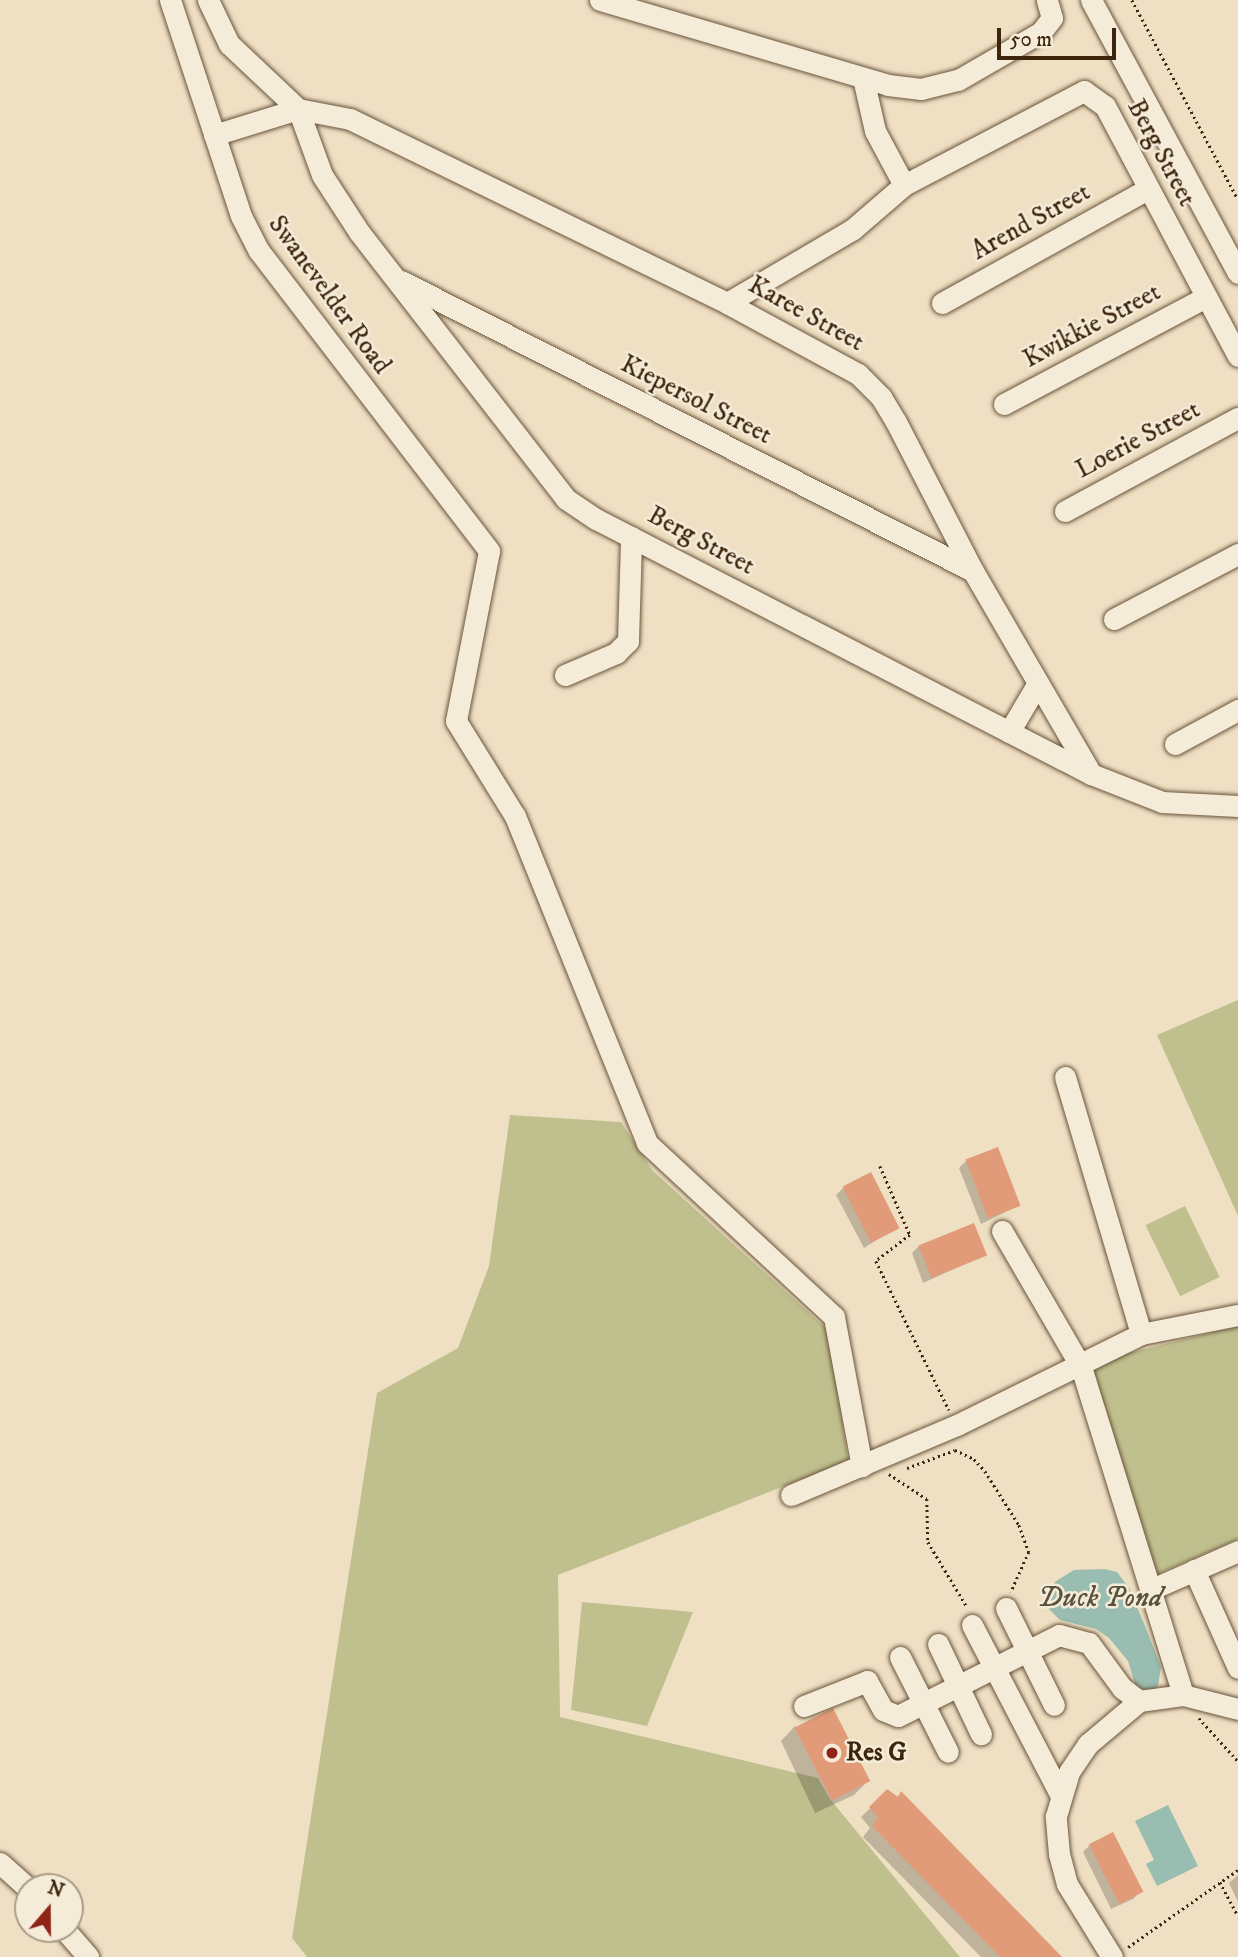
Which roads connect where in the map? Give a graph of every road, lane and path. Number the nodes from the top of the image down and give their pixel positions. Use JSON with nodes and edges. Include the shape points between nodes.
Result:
{"nodes":[{"id":1,"x":170,"y":0,"type":"edge"},
{"id":2,"x":208,"y":0,"type":"edge"},
{"id":3,"x":600,"y":0,"type":"edge"},
{"id":4,"x":1091,"y":0,"type":"edge"},
{"id":5,"x":1132,"y":0,"type":"edge"},
{"id":6,"x":1046,"y":7,"type":"edge"},
{"id":7,"x":863,"y":78,"type":"junction"},
{"id":8,"x":302,"y":113,"type":"junction"},
{"id":9,"x":216,"y":141,"type":"junction"},
{"id":10,"x":904,"y":185,"type":"junction"},
{"id":11,"x":1147,"y":189,"type":"junction"},
{"id":12,"x":1238,"y":199,"type":"edge"},
{"id":13,"x":1238,"y":273,"type":"edge"},
{"id":14,"x":396,"y":278,"type":"junction"},
{"id":15,"x":1206,"y":297,"type":"junction"},
{"id":16,"x":727,"y":303,"type":"junction"},
{"id":17,"x":942,"y":303,"type":"dead end"},
{"id":18,"x":1238,"y":356,"type":"edge"},
{"id":19,"x":1004,"y":404,"type":"dead end"},
{"id":20,"x":1238,"y":418,"type":"edge"},
{"id":21,"x":1065,"y":511,"type":"dead end"},
{"id":22,"x":631,"y":537,"type":"junction"},
{"id":23,"x":1238,"y":554,"type":"edge"},
{"id":24,"x":973,"y":570,"type":"junction"},
{"id":25,"x":1114,"y":620,"type":"dead end"},
{"id":26,"x":565,"y":674,"type":"dead end"},
{"id":27,"x":1038,"y":683,"type":"junction"},
{"id":28,"x":1238,"y":710,"type":"edge"},
{"id":29,"x":1009,"y":732,"type":"junction"},
{"id":30,"x":1175,"y":744,"type":"dead end"},
{"id":31,"x":1091,"y":774,"type":"junction"},
{"id":32,"x":1238,"y":806,"type":"edge"},
{"id":33,"x":1065,"y":1077,"type":"dead end"},
{"id":34,"x":880,"y":1166,"type":"dead end"},
{"id":35,"x":1002,"y":1231,"type":"dead end"},
{"id":36,"x":1238,"y":1315,"type":"edge"},
{"id":37,"x":1140,"y":1334,"type":"junction"},
{"id":38,"x":1081,"y":1367,"type":"junction"},
{"id":39,"x":957,"y":1425,"type":"junction"},
{"id":40,"x":876,"y":1466,"type":"junction"},
{"id":41,"x":791,"y":1496,"type":"dead end"},
{"id":42,"x":1238,"y":1551,"type":"edge"},
{"id":43,"x":1194,"y":1570,"type":"junction"},
{"id":44,"x":1152,"y":1588,"type":"junction"},
{"id":45,"x":1006,"y":1608,"type":"joint"},
{"id":46,"x":972,"y":1625,"type":"joint"},
{"id":47,"x":937,"y":1644,"type":"dead end"},
{"id":48,"x":1027,"y":1651,"type":"junction"},
{"id":49,"x":900,"y":1657,"type":"dead end"},
{"id":50,"x":991,"y":1668,"type":"junction"},
{"id":51,"x":1238,"y":1668,"type":"edge"},
{"id":52,"x":957,"y":1686,"type":"junction"},
{"id":53,"x":1183,"y":1695,"type":"junction"},
{"id":54,"x":1139,"y":1701,"type":"junction"},
{"id":55,"x":924,"y":1702,"type":"junction"},
{"id":56,"x":804,"y":1706,"type":"dead end"},
{"id":57,"x":1054,"y":1706,"type":"dead end"},
{"id":58,"x":1238,"y":1709,"type":"edge"},
{"id":59,"x":981,"y":1734,"type":"dead end"},
{"id":60,"x":948,"y":1752,"type":"dead end"},
{"id":61,"x":1238,"y":1761,"type":"edge"},
{"id":62,"x":1060,"y":1794,"type":"junction"},
{"id":63,"x":0,"y":1863,"type":"edge"},
{"id":64,"x":1238,"y":1870,"type":"edge"},
{"id":65,"x":14,"y":1876,"type":"edge"},
{"id":66,"x":1220,"y":1882,"type":"junction"},
{"id":67,"x":1238,"y":1916,"type":"edge"},
{"id":68,"x":76,"y":1943,"type":"edge"},
{"id":69,"x":1118,"y":1953,"type":"edge"},
{"id":70,"x":88,"y":1957,"type":"edge"}],
"edges":[{"from":1,"to":9,"type":"street","name":"Swanevelder Road"},
{"from":2,"to":8,"type":"street","via":[[229,44]]},
{"from":3,"to":7,"type":"street"},
{"from":4,"to":13,"type":"street"},
{"from":5,"to":12,"type":"path"},
{"from":6,"to":7,"type":"street","via":[[940,86],[908,89]]},
{"from":7,"to":10,"type":"street","via":[[875,131]]},
{"from":8,"to":9,"type":"street"},
{"from":8,"to":14,"type":"street","name":"Berg Street","via":[[331,190]]},
{"from":8,"to":16,"type":"street","name":"Karee Street","via":[[371,127]]},
{"from":9,"to":40,"type":"street","name":"Swanevelder Road","via":[[241,216],[270,268],[489,551],[456,721],[515,816],[651,1151],[839,1325]]},
{"from":10,"to":11,"type":"street","name":"Berg Street","via":[[1084,91],[1096,95],[1105,106]]},
{"from":10,"to":16,"type":"street","via":[[853,229]]},
{"from":11,"to":15,"type":"street","name":"Berg Street"},
{"from":11,"to":17,"type":"street","name":"Arend Street"},
{"from":14,"to":22,"type":"street","name":"Berg Street","via":[[556,489],[580,509]]},
{"from":14,"to":24,"type":"street","name":"Kiepersol Street"},
{"from":15,"to":18,"type":"street","name":"Berg Street"},
{"from":15,"to":19,"type":"street","name":"Kwikkie Street"},
{"from":16,"to":24,"type":"street","name":"Karee Street","via":[[841,363],[870,386],[896,422]]},
{"from":20,"to":21,"type":"street","name":"Loerie Street"},
{"from":22,"to":26,"type":"street","via":[[628,641],[616,653]]},
{"from":22,"to":29,"type":"street","name":"Berg Street"},
{"from":23,"to":25,"type":"street"},
{"from":24,"to":27,"type":"street","name":"Karee Street"},
{"from":27,"to":29,"type":"street"},
{"from":27,"to":31,"type":"street","name":"Karee Street"},
{"from":28,"to":30,"type":"street"},
{"from":29,"to":31,"type":"street","name":"Berg Street"},
{"from":31,"to":32,"type":"street","name":"Berg Street","via":[[1163,802]]},
{"from":33,"to":37,"type":"street"},
{"from":34,"to":39,"type":"path","via":[[909,1235],[876,1261]]},
{"from":35,"to":38,"type":"street"},
{"from":36,"to":37,"type":"street"},
{"from":37,"to":38,"type":"street"},
{"from":38,"to":39,"type":"street"},
{"from":38,"to":44,"type":"street"},
{"from":39,"to":40,"type":"street"},
{"from":40,"to":41,"type":"street"},
{"from":40,"to":45,"type":"path","via":[[955,1450],[974,1459],[985,1471],[1020,1525],[1029,1552]]},
{"from":40,"to":46,"type":"path","via":[[927,1499],[928,1542],[965,1597]]},
{"from":42,"to":43,"type":"street"},
{"from":43,"to":44,"type":"street"},
{"from":43,"to":51,"type":"street"},
{"from":44,"to":53,"type":"street"},
{"from":45,"to":48,"type":"street"},
{"from":46,"to":50,"type":"street"},
{"from":47,"to":52,"type":"street"},
{"from":48,"to":50,"type":"street"},
{"from":48,"to":54,"type":"street","via":[[1059,1635],[1089,1643],[1122,1688]]},
{"from":48,"to":57,"type":"street"},
{"from":49,"to":55,"type":"street"},
{"from":50,"to":52,"type":"street"},
{"from":50,"to":62,"type":"street"},
{"from":52,"to":55,"type":"street"},
{"from":52,"to":59,"type":"street"},
{"from":53,"to":54,"type":"street"},
{"from":53,"to":58,"type":"street"},
{"from":53,"to":61,"type":"path","via":[[1217,1742]]},
{"from":54,"to":62,"type":"street","via":[[1088,1744]]},
{"from":55,"to":56,"type":"street","via":[[891,1716],[870,1683],[861,1680]]},
{"from":55,"to":60,"type":"street"},
{"from":62,"to":69,"type":"street","via":[[1055,1837],[1067,1884]]},
{"from":63,"to":65,"type":"street"},
{"from":64,"to":66,"type":"path"},
{"from":66,"to":67,"type":"path"},
{"from":66,"to":69,"type":"path"},
{"from":68,"to":70,"type":"street"}]}
